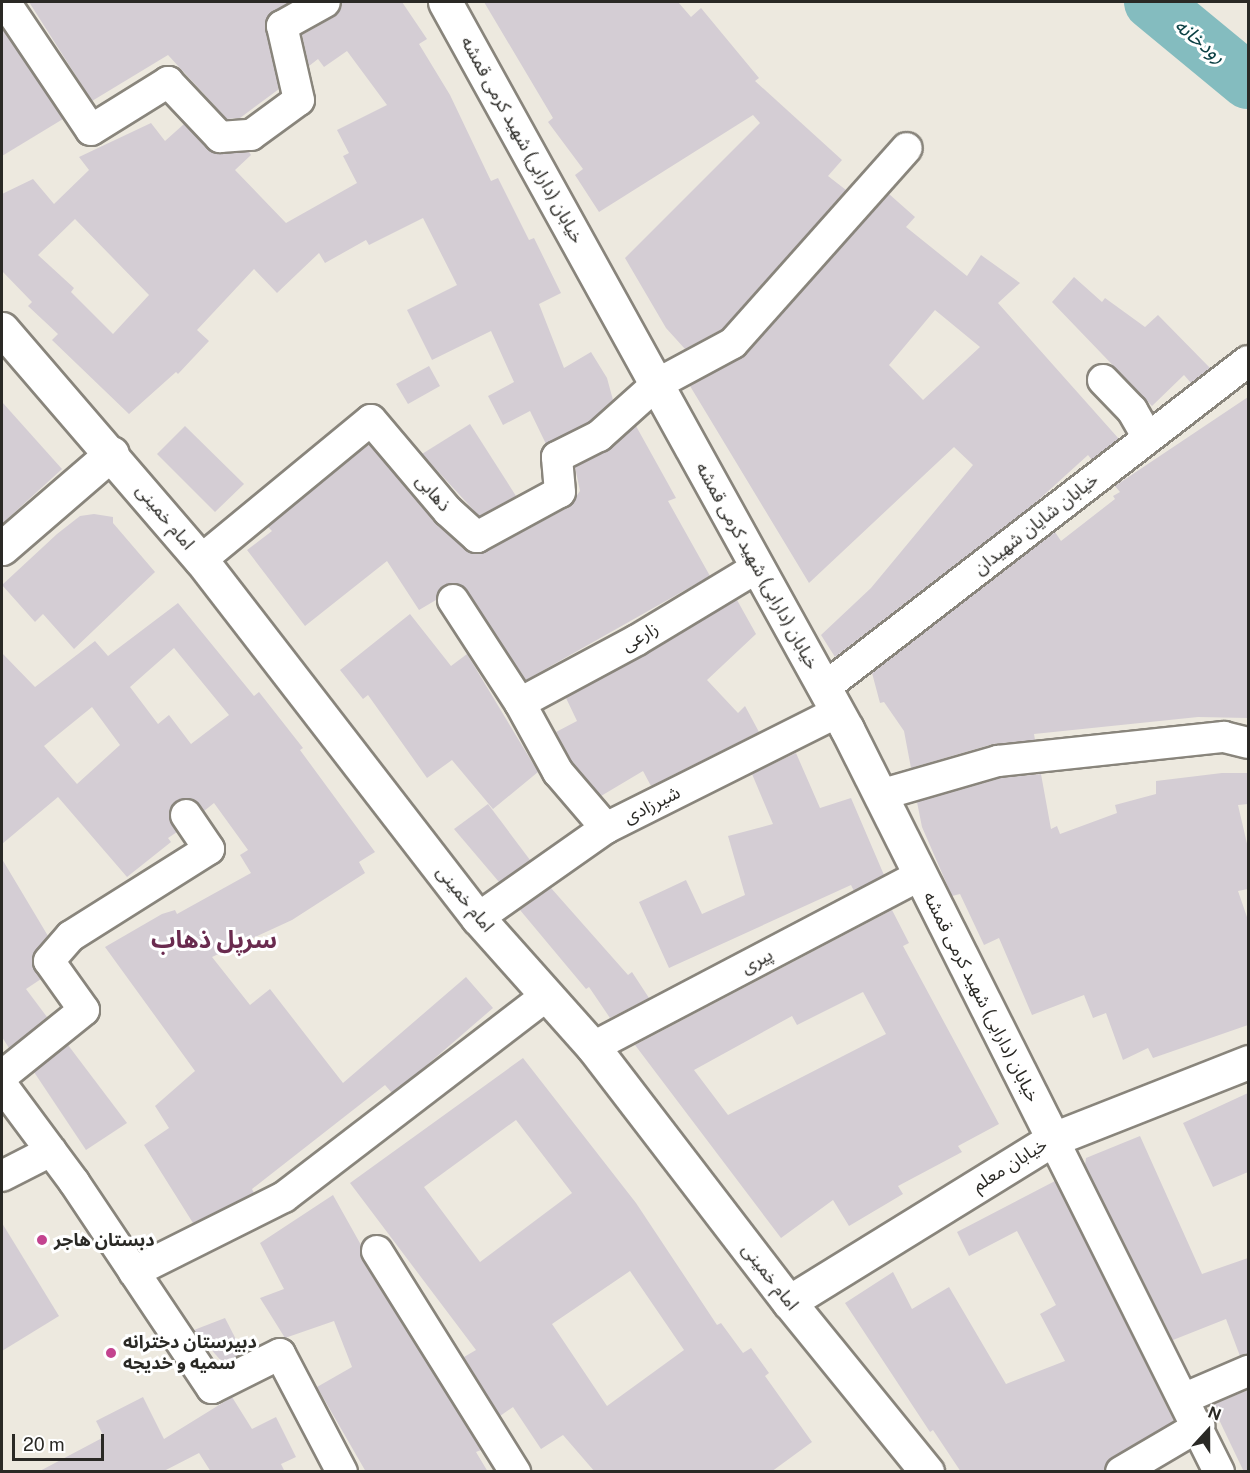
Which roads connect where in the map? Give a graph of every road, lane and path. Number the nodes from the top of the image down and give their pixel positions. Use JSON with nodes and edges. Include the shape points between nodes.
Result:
{"nodes":[{"id":1,"x":5,"y":2,"type":"edge"},
{"id":2,"x":325,"y":2,"type":"edge"},
{"id":3,"x":446,"y":2,"type":"edge"},
{"id":4,"x":907,"y":148,"type":"dead end"},
{"id":5,"x":2,"y":329,"type":"edge"},
{"id":6,"x":1248,"y":361,"type":"edge"},
{"id":7,"x":1103,"y":380,"type":"dead end"},
{"id":8,"x":657,"y":384,"type":"junction"},
{"id":9,"x":1148,"y":438,"type":"junction"},
{"id":10,"x":112,"y":453,"type":"junction"},
{"id":11,"x":2,"y":548,"type":"edge"},
{"id":12,"x":201,"y":560,"type":"junction"},
{"id":13,"x":758,"y":567,"type":"junction"},
{"id":14,"x":453,"y":600,"type":"dead end"},
{"id":15,"x":831,"y":700,"type":"junction"},
{"id":16,"x":520,"y":703,"type":"junction"},
{"id":17,"x":1248,"y":743,"type":"edge"},
{"id":18,"x":880,"y":795,"type":"junction"},
{"id":19,"x":186,"y":815,"type":"dead end"},
{"id":20,"x":606,"y":828,"type":"junction"},
{"id":21,"x":921,"y":875,"type":"junction"},
{"id":22,"x":478,"y":918,"type":"junction"},
{"id":23,"x":547,"y":995,"type":"junction"},
{"id":24,"x":593,"y":1047,"type":"junction"},
{"id":25,"x":1248,"y":1062,"type":"edge"},
{"id":26,"x":2,"y":1076,"type":"edge"},
{"id":27,"x":2,"y":1085,"type":"edge"},
{"id":28,"x":1053,"y":1139,"type":"junction"},
{"id":29,"x":51,"y":1151,"type":"junction"},
{"id":30,"x":2,"y":1176,"type":"edge"},
{"id":31,"x":377,"y":1251,"type":"dead end"},
{"id":32,"x":134,"y":1272,"type":"junction"},
{"id":33,"x":789,"y":1302,"type":"junction"},
{"id":34,"x":1248,"y":1371,"type":"edge"},
{"id":35,"x":1185,"y":1398,"type":"junction"},
{"id":36,"x":1199,"y":1426,"type":"junction"},
{"id":37,"x":342,"y":1472,"type":"edge"},
{"id":38,"x":515,"y":1472,"type":"edge"},
{"id":39,"x":927,"y":1472,"type":"edge"},
{"id":40,"x":1121,"y":1472,"type":"edge"},
{"id":41,"x":1219,"y":1472,"type":"edge"}],
"edges":[{"from":1,"to":2,"type":"street","via":[[91,130],[168,82],[220,137],[251,135],[299,100],[282,26]]},
{"from":3,"to":8,"type":"street","name":"خیابان (دارابی) شهید کرمی قمشه"},
{"from":4,"to":8,"type":"street","via":[[734,343]]},
{"from":5,"to":10,"type":"street","name":"امام خمینی"},
{"from":6,"to":9,"type":"street","name":"خیابان شایان شهیدان"},
{"from":7,"to":9,"type":"street","via":[[1132,410]]},
{"from":8,"to":12,"type":"street","name":"ذهابی","via":[[600,436],[557,457],[560,492],[477,537],[448,511],[371,420]]},
{"from":8,"to":13,"type":"street","name":"خیابان (دارابی) شهید کرمی قمشه"},
{"from":9,"to":15,"type":"street","name":"خیابان شایان شهیدان"},
{"from":10,"to":11,"type":"street"},
{"from":10,"to":12,"type":"street","name":"امام خمینی"},
{"from":12,"to":22,"type":"street","name":"امام خمینی"},
{"from":13,"to":15,"type":"street","name":"خیابان (دارابی) شهید کرمی قمشه"},
{"from":13,"to":16,"type":"street","name":"زارعی","via":[[637,640]]},
{"from":14,"to":16,"type":"street"},
{"from":15,"to":18,"type":"street","name":"خیابان (دارابی) شهید کرمی قمشه"},
{"from":15,"to":20,"type":"street","name":"شیرزادی"},
{"from":16,"to":20,"type":"street","via":[[558,772]]},
{"from":17,"to":18,"type":"street","via":[[1224,737],[998,761]]},
{"from":18,"to":21,"type":"street","name":"خیابان (دارابی) شهید کرمی قمشه"},
{"from":19,"to":26,"type":"street","via":[[209,849],[71,936],[48,961],[84,1010]]},
{"from":20,"to":22,"type":"street","name":"شیرزادی"},
{"from":21,"to":24,"type":"street","name":"پیری"},
{"from":21,"to":28,"type":"street","name":"خیابان (دارابی) شهید کرمی قمشه"},
{"from":22,"to":23,"type":"street","name":"امام خمینی"},
{"from":23,"to":24,"type":"street","name":"امام خمینی"},
{"from":23,"to":32,"type":"street","via":[[284,1197]]},
{"from":24,"to":33,"type":"street","name":"امام خمینی"},
{"from":25,"to":28,"type":"street","name":"خیابان معلم"},
{"from":27,"to":29,"type":"street"},
{"from":28,"to":33,"type":"street","name":"خیابان معلم"},
{"from":28,"to":35,"type":"street"},
{"from":29,"to":30,"type":"street"},
{"from":29,"to":32,"type":"street"},
{"from":31,"to":38,"type":"street"},
{"from":32,"to":37,"type":"street","via":[[212,1388],[280,1354]]},
{"from":33,"to":39,"type":"street","name":"امام خمینی"},
{"from":34,"to":35,"type":"street"},
{"from":35,"to":36,"type":"street"},
{"from":36,"to":40,"type":"street"},
{"from":36,"to":41,"type":"street"}]}
